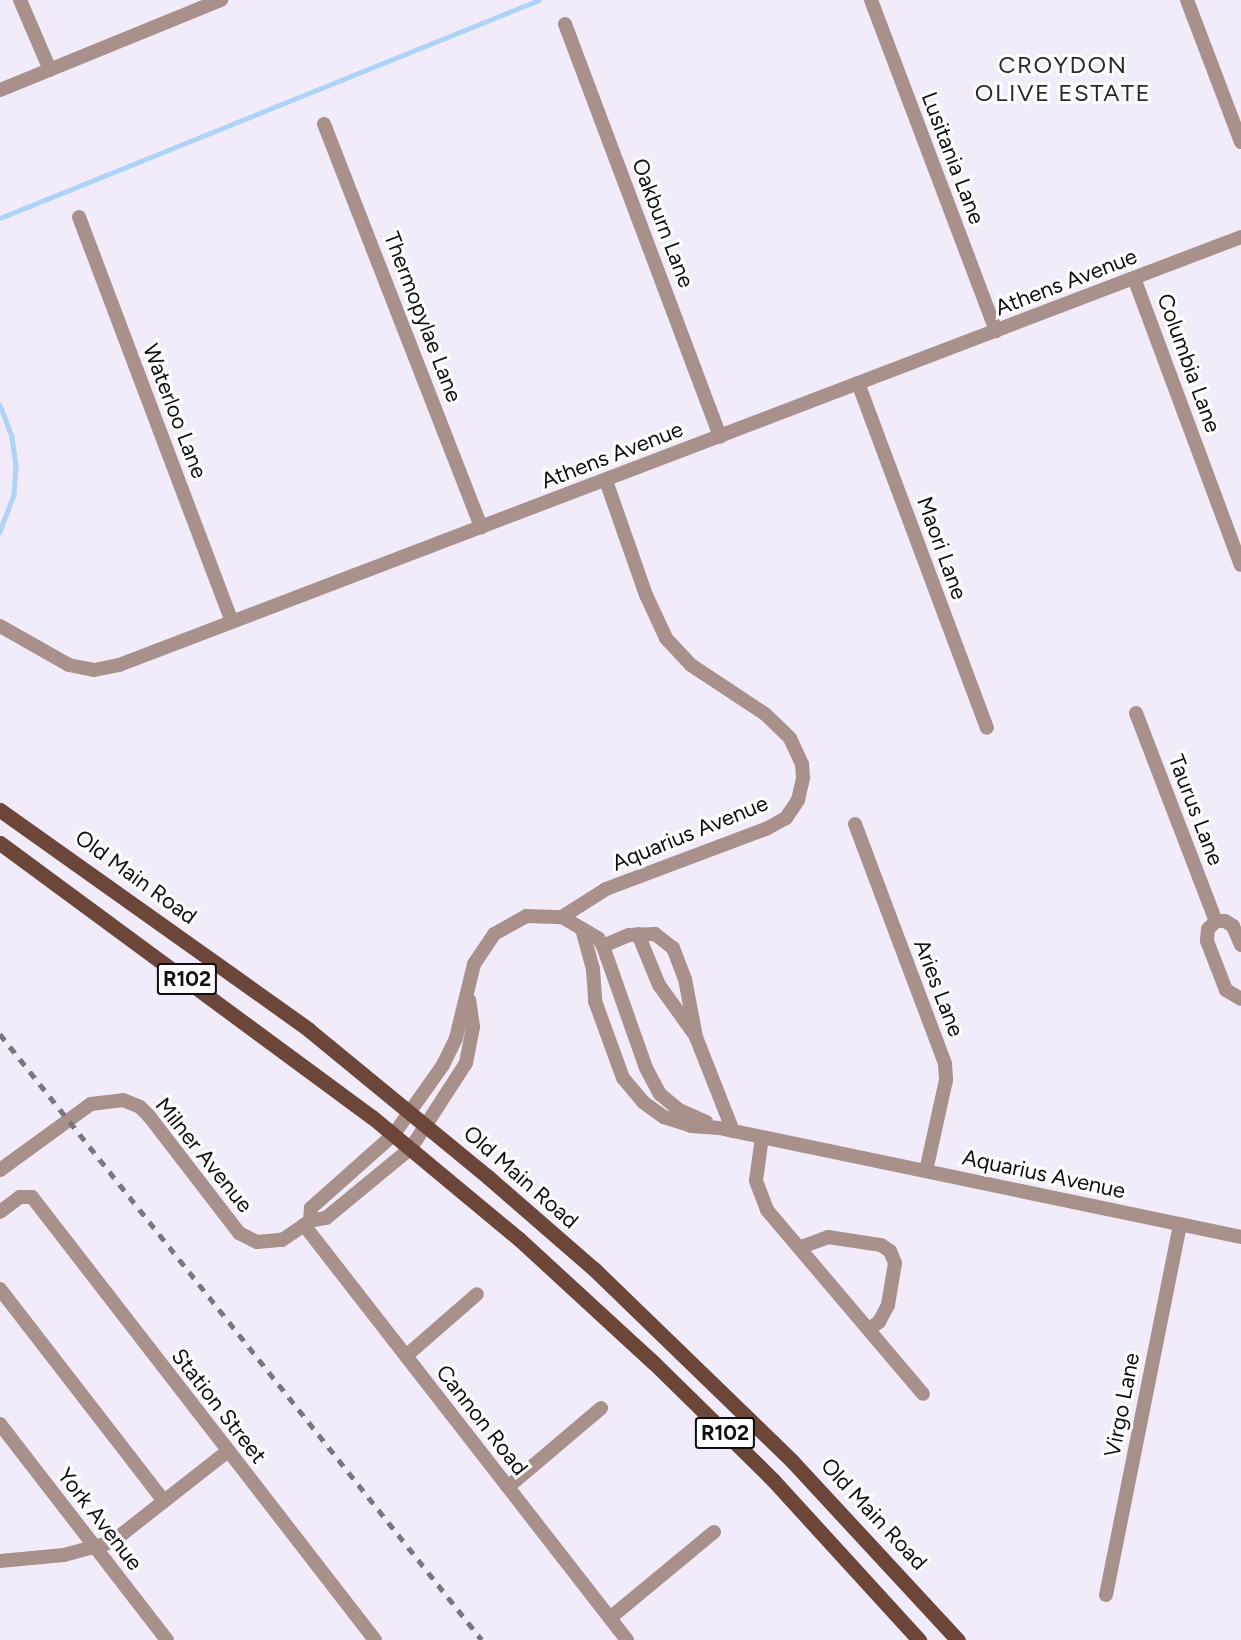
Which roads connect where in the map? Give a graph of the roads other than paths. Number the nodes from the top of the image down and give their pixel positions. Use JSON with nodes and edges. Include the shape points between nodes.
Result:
{"nodes":[{"id":1,"x":20,"y":0,"type":"edge"},
{"id":2,"x":221,"y":0,"type":"edge"},
{"id":3,"x":871,"y":0,"type":"edge"},
{"id":4,"x":1187,"y":0,"type":"edge"},
{"id":5,"x":565,"y":24,"type":"dead end"},
{"id":6,"x":50,"y":70,"type":"junction"},
{"id":7,"x":0,"y":90,"type":"edge"},
{"id":8,"x":324,"y":124,"type":"dead end"},
{"id":9,"x":1241,"y":141,"type":"edge"},
{"id":10,"x":79,"y":217,"type":"dead end"},
{"id":11,"x":1241,"y":237,"type":"edge"},
{"id":12,"x":1134,"y":278,"type":"junction"},
{"id":13,"x":996,"y":331,"type":"junction"},
{"id":14,"x":858,"y":383,"type":"junction"},
{"id":15,"x":720,"y":437,"type":"junction"},
{"id":16,"x":606,"y":481,"type":"junction"},
{"id":17,"x":481,"y":527,"type":"junction"},
{"id":18,"x":1241,"y":565,"type":"edge"},
{"id":19,"x":232,"y":621,"type":"junction"},
{"id":20,"x":0,"y":626,"type":"edge"},
{"id":21,"x":1136,"y":713,"type":"dead end"},
{"id":22,"x":987,"y":728,"type":"dead end"},
{"id":23,"x":0,"y":810,"type":"edge"},
{"id":24,"x":855,"y":824,"type":"dead end"},
{"id":25,"x":0,"y":843,"type":"edge"},
{"id":26,"x":562,"y":917,"type":"junction"},
{"id":27,"x":1216,"y":921,"type":"junction"},
{"id":28,"x":582,"y":929,"type":"junction"},
{"id":29,"x":638,"y":934,"type":"junction"},
{"id":30,"x":1241,"y":945,"type":"edge"},
{"id":31,"x":603,"y":946,"type":"junction"},
{"id":32,"x":468,"y":998,"type":"junction"},
{"id":33,"x":1241,"y":999,"type":"edge"},
{"id":34,"x":696,"y":1037,"type":"junction"},
{"id":35,"x":410,"y":1112,"type":"junction"},
{"id":36,"x":426,"y":1126,"type":"junction"},
{"id":37,"x":719,"y":1128,"type":"junction"},
{"id":38,"x":733,"y":1131,"type":"junction"},
{"id":39,"x":394,"y":1134,"type":"junction"},
{"id":40,"x":762,"y":1137,"type":"junction"},
{"id":41,"x":411,"y":1148,"type":"junction"},
{"id":42,"x":14,"y":1164,"type":"junction"},
{"id":43,"x":0,"y":1170,"type":"edge"},
{"id":44,"x":926,"y":1171,"type":"junction"},
{"id":45,"x":0,"y":1180,"type":"edge"},
{"id":46,"x":0,"y":1212,"type":"edge"},
{"id":47,"x":307,"y":1223,"type":"junction"},
{"id":48,"x":1180,"y":1224,"type":"junction"},
{"id":49,"x":1241,"y":1237,"type":"edge"},
{"id":50,"x":801,"y":1246,"type":"junction"},
{"id":51,"x":0,"y":1289,"type":"edge"},
{"id":52,"x":477,"y":1294,"type":"dead end"},
{"id":53,"x":870,"y":1329,"type":"junction"},
{"id":54,"x":406,"y":1356,"type":"junction"},
{"id":55,"x":923,"y":1394,"type":"dead end"},
{"id":56,"x":601,"y":1408,"type":"dead end"},
{"id":57,"x":0,"y":1424,"type":"edge"},
{"id":58,"x":228,"y":1452,"type":"junction"},
{"id":59,"x":507,"y":1487,"type":"junction"},
{"id":60,"x":164,"y":1501,"type":"junction"},
{"id":61,"x":714,"y":1533,"type":"dead end"},
{"id":62,"x":95,"y":1546,"type":"junction"},
{"id":63,"x":0,"y":1561,"type":"edge"},
{"id":64,"x":1106,"y":1595,"type":"dead end"},
{"id":65,"x":610,"y":1618,"type":"junction"},
{"id":66,"x":167,"y":1640,"type":"edge"},
{"id":67,"x":375,"y":1640,"type":"edge"},
{"id":68,"x":627,"y":1640,"type":"edge"},
{"id":69,"x":919,"y":1640,"type":"edge"},
{"id":70,"x":958,"y":1640,"type":"edge"}],
"edges":[{"from":1,"to":6,"type":"street"},
{"from":2,"to":6,"type":"street"},
{"from":3,"to":13,"type":"street","name":"Lusitania Lane"},
{"from":4,"to":9,"type":"street"},
{"from":5,"to":15,"type":"street","name":"Oakburn Lane"},
{"from":6,"to":7,"type":"street"},
{"from":8,"to":17,"type":"street","name":"Thermopylae Lane"},
{"from":10,"to":19,"type":"street","name":"Waterloo Lane"},
{"from":11,"to":12,"type":"street","name":"Athens Avenue"},
{"from":12,"to":13,"type":"street","name":"Athens Avenue"},
{"from":12,"to":18,"type":"street","name":"Columbia Lane"},
{"from":13,"to":14,"type":"street","name":"Athens Avenue"},
{"from":14,"to":15,"type":"street","name":"Athens Avenue"},
{"from":14,"to":22,"type":"street","name":"Maori Lane"},
{"from":15,"to":16,"type":"street","name":"Athens Avenue"},
{"from":16,"to":17,"type":"street","name":"Athens Avenue"},
{"from":16,"to":26,"type":"street","name":"Aquarius Avenue","via":[[646,596],[666,638],[691,665],[778,727],[798,751],[803,778],[794,809],[786,818],[606,889]]},
{"from":17,"to":19,"type":"street","name":"Athens Avenue"},
{"from":19,"to":20,"type":"street","name":"Athens Avenue","via":[[119,665],[94,670],[69,665]]},
{"from":21,"to":27,"type":"street","name":"Taurus Lane"},
{"from":23,"to":35,"type":"main road","name":"Old Main Road","number":"R102","via":[[309,1030]]},
{"from":24,"to":44,"type":"street","name":"Aries Lane","via":[[945,1064],[946,1080]]},
{"from":25,"to":39,"type":"main road","number":"R102"},
{"from":26,"to":28,"type":"street"},
{"from":26,"to":32,"type":"street","via":[[526,916],[494,933],[474,964]]},
{"from":27,"to":30,"type":"street","via":[[1233,926]]},
{"from":27,"to":33,"type":"street","via":[[1208,929],[1208,941],[1226,990]]},
{"from":28,"to":31,"type":"street"},
{"from":28,"to":37,"type":"street","name":"Aquarius Avenue","via":[[593,969],[595,1001],[628,1086],[664,1117],[691,1126]]},
{"from":29,"to":31,"type":"street"},
{"from":29,"to":34,"type":"street","via":[[659,985]]},
{"from":29,"to":34,"type":"street","via":[[655,934],[674,948],[685,979]]},
{"from":31,"to":37,"type":"street","name":"Aquarius Avenue","via":[[637,1044],[660,1094],[689,1116]]},
{"from":32,"to":35,"type":"street","via":[[451,1052]]},
{"from":32,"to":36,"type":"street","via":[[473,1027],[470,1053]]},
{"from":34,"to":38,"type":"street"},
{"from":35,"to":36,"type":"main road","name":"Old Main Road","number":"R102"},
{"from":35,"to":39,"type":"street"},
{"from":36,"to":41,"type":"street","name":"Milner Avenue"},
{"from":36,"to":70,"type":"main road","name":"Old Main Road","number":"R102","via":[[594,1269],[676,1346],[792,1461]]},
{"from":37,"to":38,"type":"street","name":"Aquarius Avenue"},
{"from":38,"to":40,"type":"street","name":"Aquarius Avenue"},
{"from":39,"to":41,"type":"main road","number":"R102"},
{"from":39,"to":47,"type":"street","via":[[315,1203]]},
{"from":40,"to":44,"type":"street","name":"Aquarius Avenue"},
{"from":40,"to":50,"type":"street","via":[[758,1190],[767,1210]]},
{"from":41,"to":47,"type":"street","name":"Milner Avenue","via":[[326,1218]]},
{"from":41,"to":69,"type":"main road","number":"R102","via":[[654,1363],[772,1480]]},
{"from":42,"to":43,"type":"street","name":"Milner Avenue"},
{"from":42,"to":45,"type":"street","name":"Milner Avenue"},
{"from":42,"to":47,"type":"street","name":"Milner Avenue","via":[[91,1104],[123,1100],[149,1116],[238,1233],[257,1242],[275,1242]]},
{"from":44,"to":48,"type":"street","name":"Aquarius Avenue"},
{"from":46,"to":58,"type":"street","name":"Station Street","via":[[20,1197],[32,1197]]},
{"from":47,"to":54,"type":"street","name":"Cannon Road"},
{"from":48,"to":49,"type":"street","name":"Aquarius Avenue"},
{"from":48,"to":64,"type":"street","name":"Virgo Lane"},
{"from":50,"to":53,"type":"street"},
{"from":50,"to":53,"type":"street","via":[[828,1237],[880,1245],[890,1251],[895,1263],[888,1305]]},
{"from":51,"to":60,"type":"street"},
{"from":52,"to":54,"type":"street"},
{"from":53,"to":55,"type":"street"},
{"from":54,"to":59,"type":"street","name":"Cannon Road"},
{"from":56,"to":59,"type":"street"},
{"from":57,"to":62,"type":"street","name":"York Avenue"},
{"from":58,"to":60,"type":"street"},
{"from":58,"to":67,"type":"street","name":"Station Street"},
{"from":59,"to":65,"type":"street","name":"Cannon Road"},
{"from":60,"to":62,"type":"street","via":[[112,1542]]},
{"from":61,"to":65,"type":"street"},
{"from":62,"to":63,"type":"street","via":[[64,1555]]},
{"from":62,"to":66,"type":"street","name":"York Avenue"},
{"from":65,"to":68,"type":"street","name":"Cannon Road"}]}
